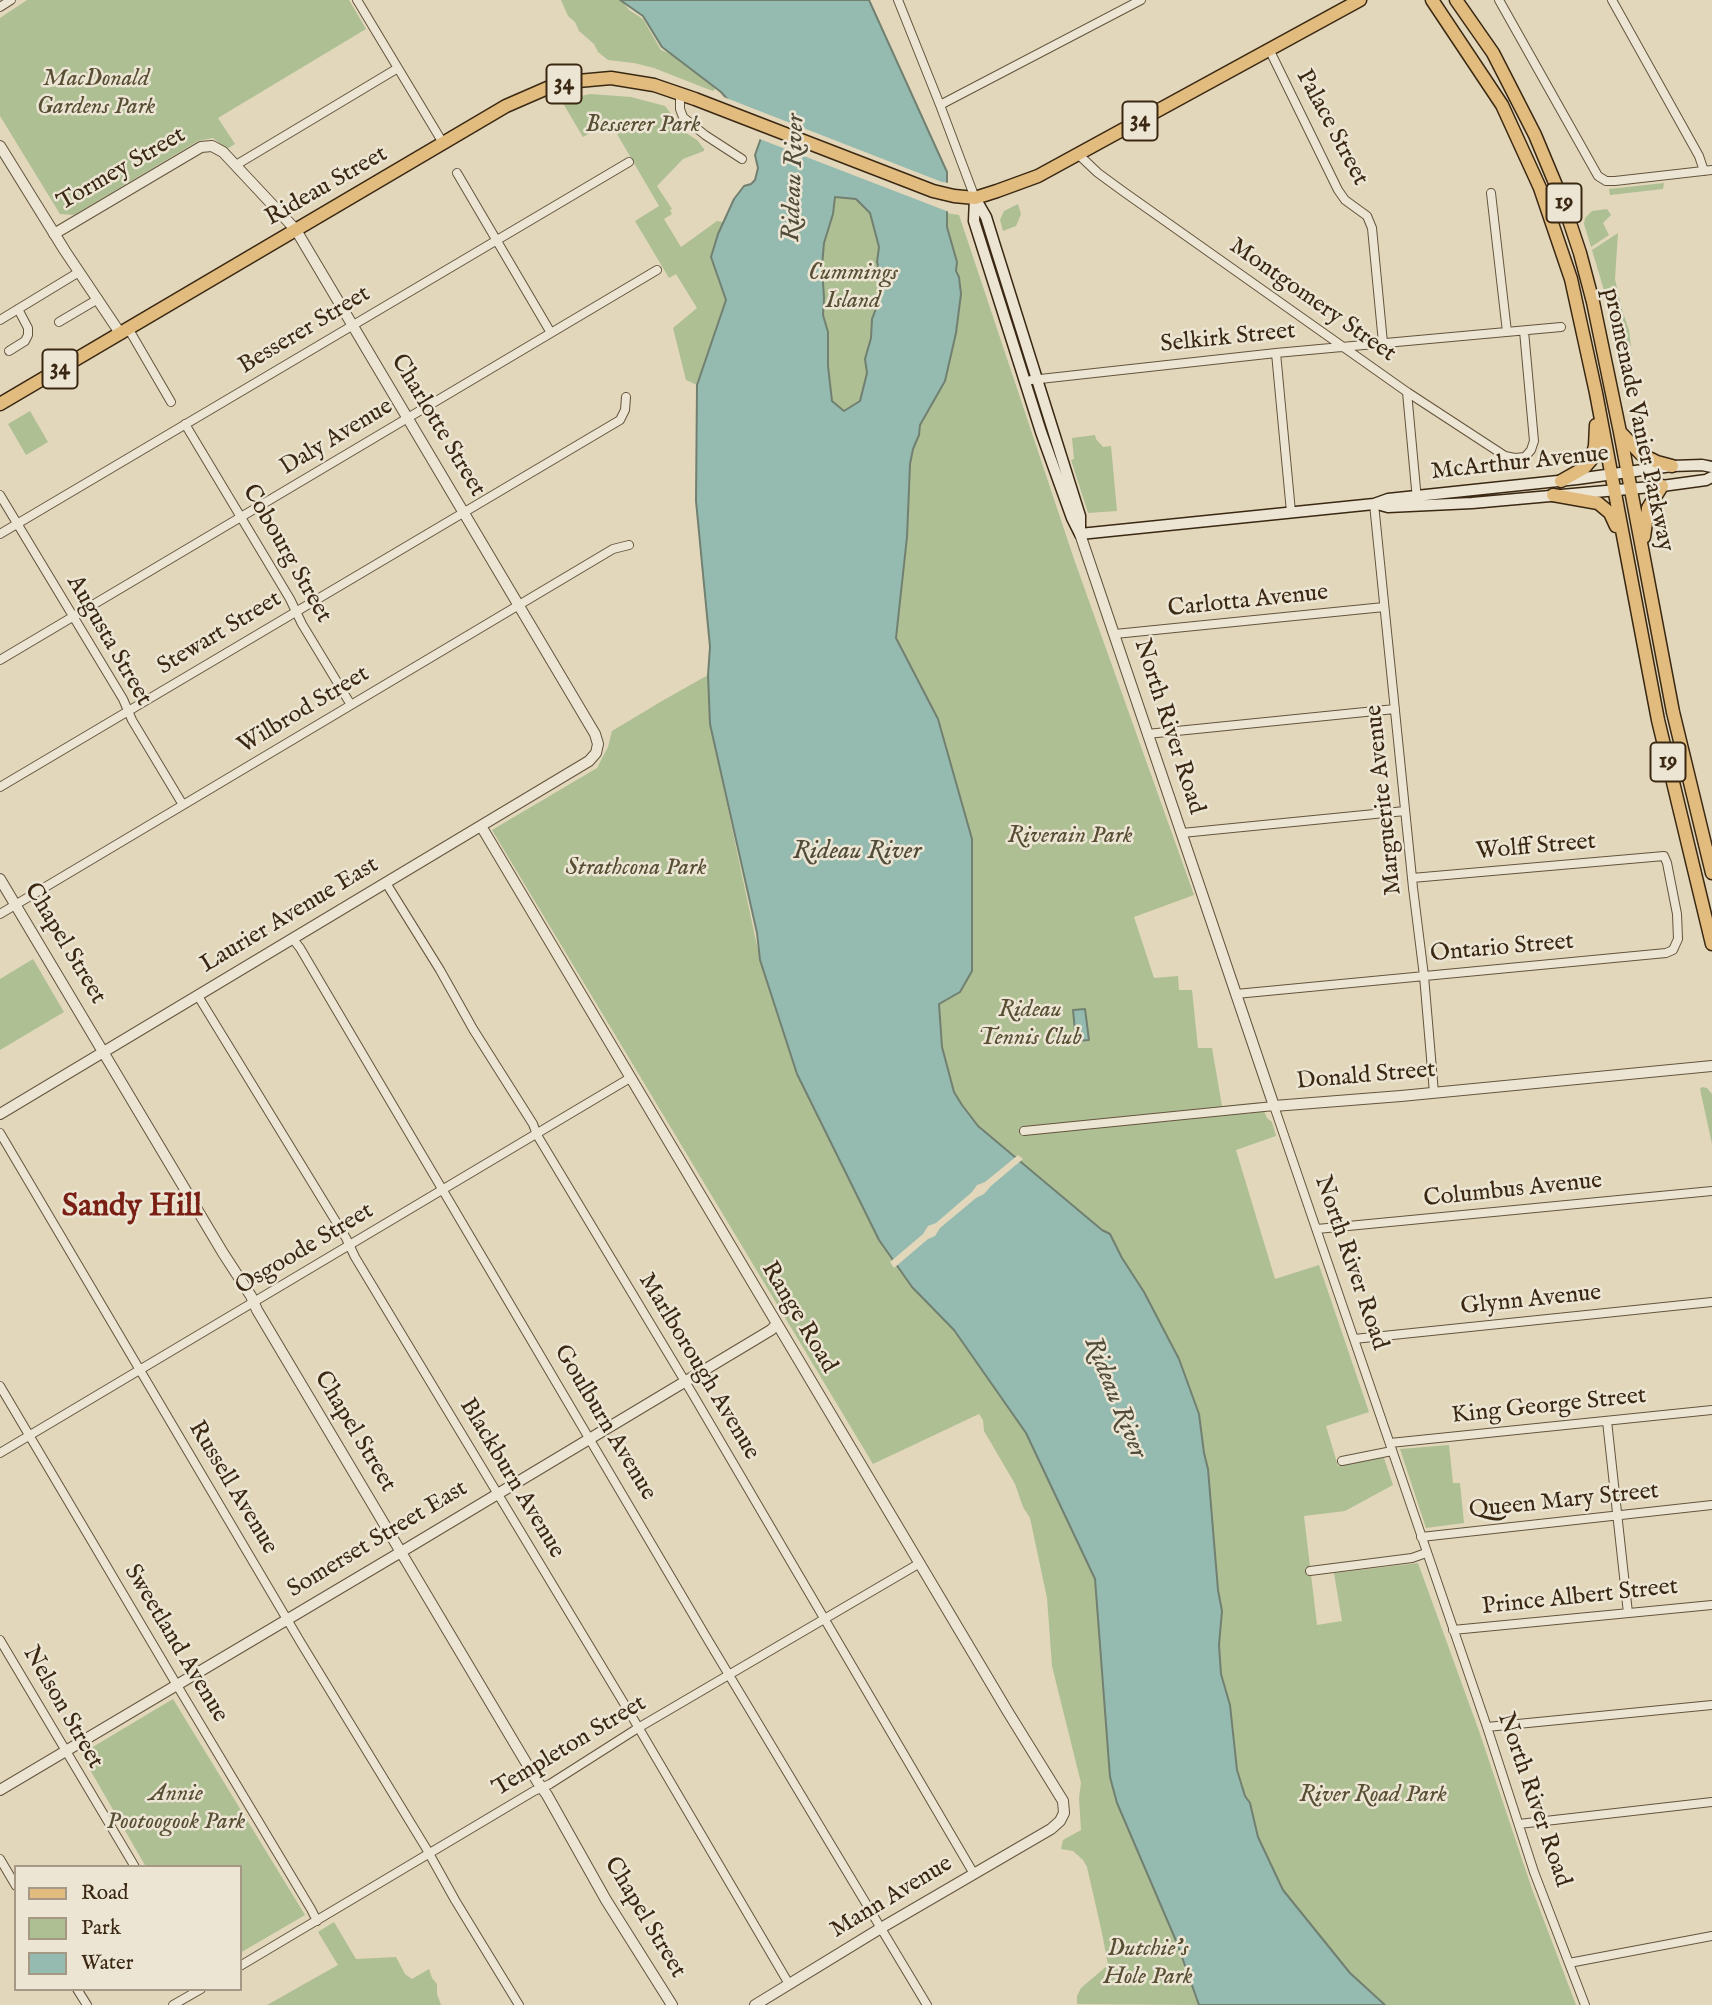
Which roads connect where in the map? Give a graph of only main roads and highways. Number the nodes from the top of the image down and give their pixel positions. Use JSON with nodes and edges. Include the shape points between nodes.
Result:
{"nodes":[{"id":1,"x":1360,"y":0,"type":"edge"},
{"id":2,"x":1432,"y":0,"type":"edge"},
{"id":3,"x":1456,"y":0,"type":"edge"},
{"id":4,"x":975,"y":198,"type":"junction"},
{"id":5,"x":1596,"y":393,"type":"junction"},
{"id":6,"x":0,"y":404,"type":"edge"},
{"id":7,"x":1620,"y":432,"type":"junction"},
{"id":8,"x":1672,"y":466,"type":"junction"},
{"id":9,"x":1712,"y":467,"type":"edge"},
{"id":10,"x":1627,"y":473,"type":"junction"},
{"id":11,"x":1611,"y":475,"type":"junction"},
{"id":12,"x":1712,"y":477,"type":"edge"},
{"id":13,"x":1561,"y":481,"type":"junction"},
{"id":14,"x":1662,"y":486,"type":"junction"},
{"id":15,"x":1630,"y":488,"type":"junction"},
{"id":16,"x":1614,"y":489,"type":"junction"},
{"id":17,"x":1553,"y":495,"type":"junction"},
{"id":18,"x":1417,"y":501,"type":"junction"},
{"id":19,"x":1080,"y":534,"type":"joint"},
{"id":20,"x":1626,"y":547,"type":"junction"},
{"id":21,"x":1643,"y":551,"type":"junction"},
{"id":22,"x":1712,"y":873,"type":"edge"},
{"id":23,"x":1712,"y":944,"type":"edge"}],
"edges":[{"from":1,"to":4,"type":"main road","number":"34","via":[[1079,155],[1038,176]]},
{"from":2,"to":5,"type":"main road","number":"19","via":[[1502,105],[1540,188],[1575,295]]},
{"from":3,"to":7,"type":"main road","name":"promenade Vanier Parkway","number":"19","via":[[1493,53],[1563,202],[1586,273]]},
{"from":4,"to":6,"type":"main road","name":"Rideau Street","number":"34","via":[[913,184],[646,83],[611,78],[564,83],[514,102]]},
{"from":4,"to":19,"type":"main road","name":"North River Road","via":[[986,217],[1045,445]]},
{"from":5,"to":11,"type":"main road","number":"19"},
{"from":5,"to":13,"type":"main road","via":[[1593,455],[1584,468]]},
{"from":7,"to":8,"type":"main road","via":[[1642,454]]},
{"from":7,"to":10,"type":"main road","name":"promenade Vanier Parkway","number":"19"},
{"from":8,"to":9,"type":"main road","name":"McArthur Avenue"},
{"from":8,"to":10,"type":"main road","name":"McArthur Avenue"},
{"from":10,"to":11,"type":"main road","name":"McArthur Avenue"},
{"from":10,"to":15,"type":"main road","name":"promenade Vanier Parkway","number":"19"},
{"from":11,"to":13,"type":"main road","name":"McArthur Avenue"},
{"from":11,"to":16,"type":"main road","number":"19"},
{"from":12,"to":14,"type":"main road","name":"McArthur Avenue"},
{"from":13,"to":18,"type":"main road","name":"McArthur Avenue"},
{"from":14,"to":15,"type":"main road","name":"McArthur Avenue"},
{"from":14,"to":21,"type":"main road","via":[[1648,508]]},
{"from":15,"to":16,"type":"main road","name":"McArthur Avenue"},
{"from":15,"to":21,"type":"main road","name":"promenade Vanier Parkway","number":"19"},
{"from":16,"to":17,"type":"main road","name":"McArthur Avenue"},
{"from":16,"to":20,"type":"main road","number":"19"},
{"from":17,"to":18,"type":"main road","name":"McArthur Avenue"},
{"from":17,"to":20,"type":"main road","via":[[1603,506]]},
{"from":18,"to":19,"type":"main road","name":"McArthur Avenue"},
{"from":20,"to":23,"type":"main road","number":"19","via":[[1658,720]]},
{"from":21,"to":22,"type":"main road","name":"promenade Vanier Parkway","number":"19","via":[[1673,712]]}]}
